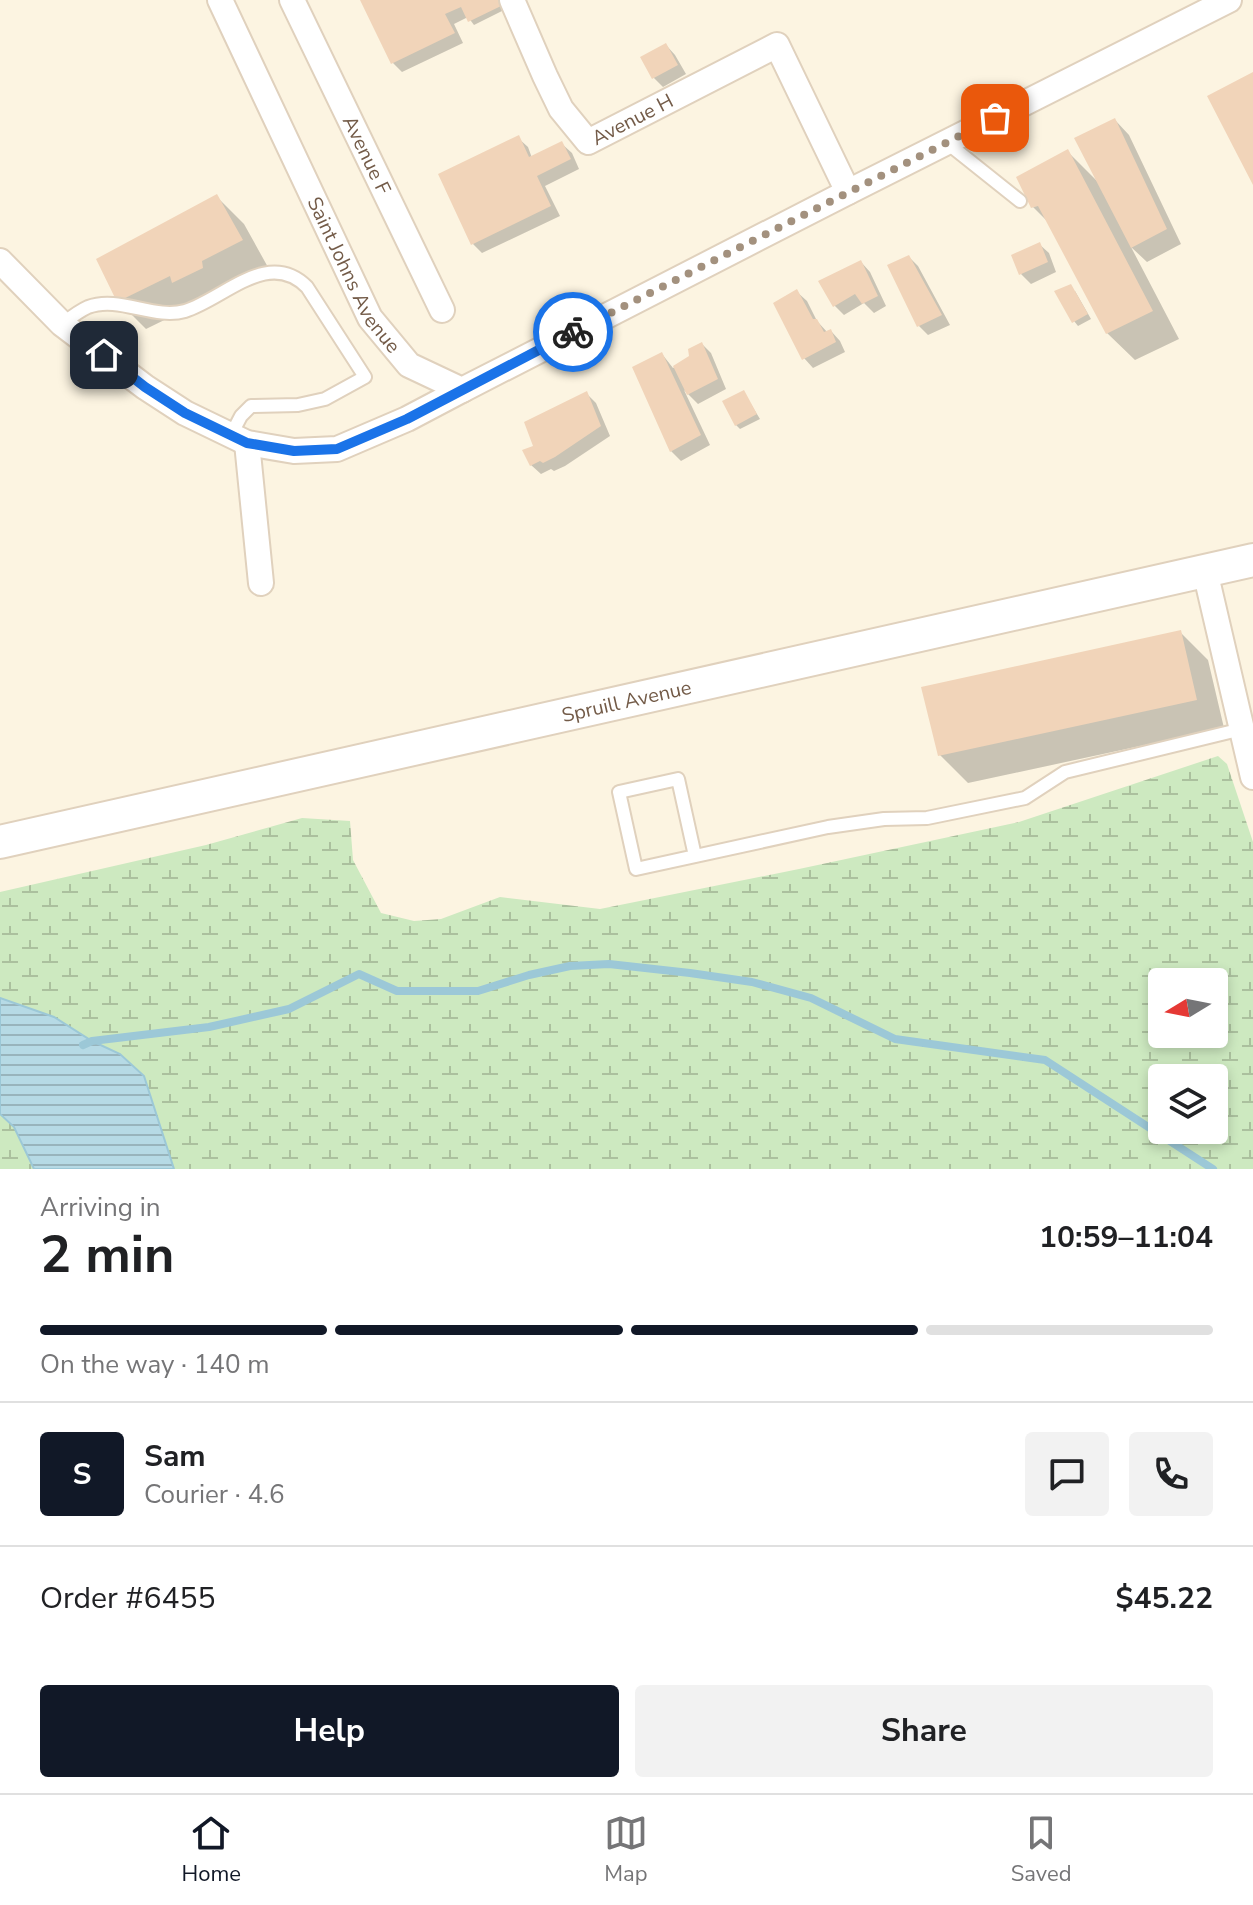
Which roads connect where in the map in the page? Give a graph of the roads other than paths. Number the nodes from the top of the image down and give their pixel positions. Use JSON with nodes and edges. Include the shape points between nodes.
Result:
{"nodes":[{"id":1,"x":220,"y":0,"type":"edge"},
{"id":2,"x":292,"y":0,"type":"edge"},
{"id":3,"x":512,"y":0,"type":"edge"},
{"id":4,"x":1229,"y":0,"type":"edge"},
{"id":5,"x":946,"y":142,"type":"junction"},
{"id":6,"x":848,"y":192,"type":"junction"},
{"id":7,"x":1020,"y":201,"type":"dead end"},
{"id":8,"x":0,"y":261,"type":"edge"},
{"id":9,"x":442,"y":310,"type":"dead end"},
{"id":10,"x":62,"y":324,"type":"junction"},
{"id":11,"x":462,"y":390,"type":"junction"},
{"id":12,"x":239,"y":439,"type":"junction"},
{"id":13,"x":1253,"y":560,"type":"edge"},
{"id":14,"x":1205,"y":571,"type":"junction"},
{"id":15,"x":261,"y":583,"type":"dead end"},
{"id":16,"x":1247,"y":745,"type":"edge"},
{"id":17,"x":1253,"y":777,"type":"edge"},
{"id":18,"x":0,"y":842,"type":"edge"},
{"id":19,"x":695,"y":856,"type":"junction"}],
"edges":[{"from":1,"to":11,"type":"street","name":"Saint Johns Avenue","via":[[370,318],[409,365]]},
{"from":2,"to":9,"type":"street","name":"Avenue F"},
{"from":3,"to":6,"type":"street","name":"Avenue H","via":[[561,109],[588,142],[777,45]]},
{"from":4,"to":5,"type":"street"},
{"from":5,"to":6,"type":"street"},
{"from":5,"to":7,"type":"lane"},
{"from":6,"to":11,"type":"street"},
{"from":8,"to":10,"type":"street"},
{"from":10,"to":12,"type":"street","via":[[185,413]]},
{"from":10,"to":12,"type":"lane","via":[[89,307],[186,311],[257,275],[298,278],[365,377],[325,399],[251,406],[241,416]]},
{"from":11,"to":12,"type":"street","via":[[337,449],[294,451]]},
{"from":12,"to":15,"type":"street"},
{"from":13,"to":14,"type":"street","name":"Spruill Avenue"},
{"from":14,"to":16,"type":"street"},
{"from":14,"to":18,"type":"street","name":"Spruill Avenue"},
{"from":16,"to":17,"type":"street"},
{"from":16,"to":19,"type":"lane","via":[[1065,772],[1025,798],[927,818],[828,827]]},
{"from":19,"to":19,"type":"lane","via":[[636,869],[619,792],[678,779]]}]}
